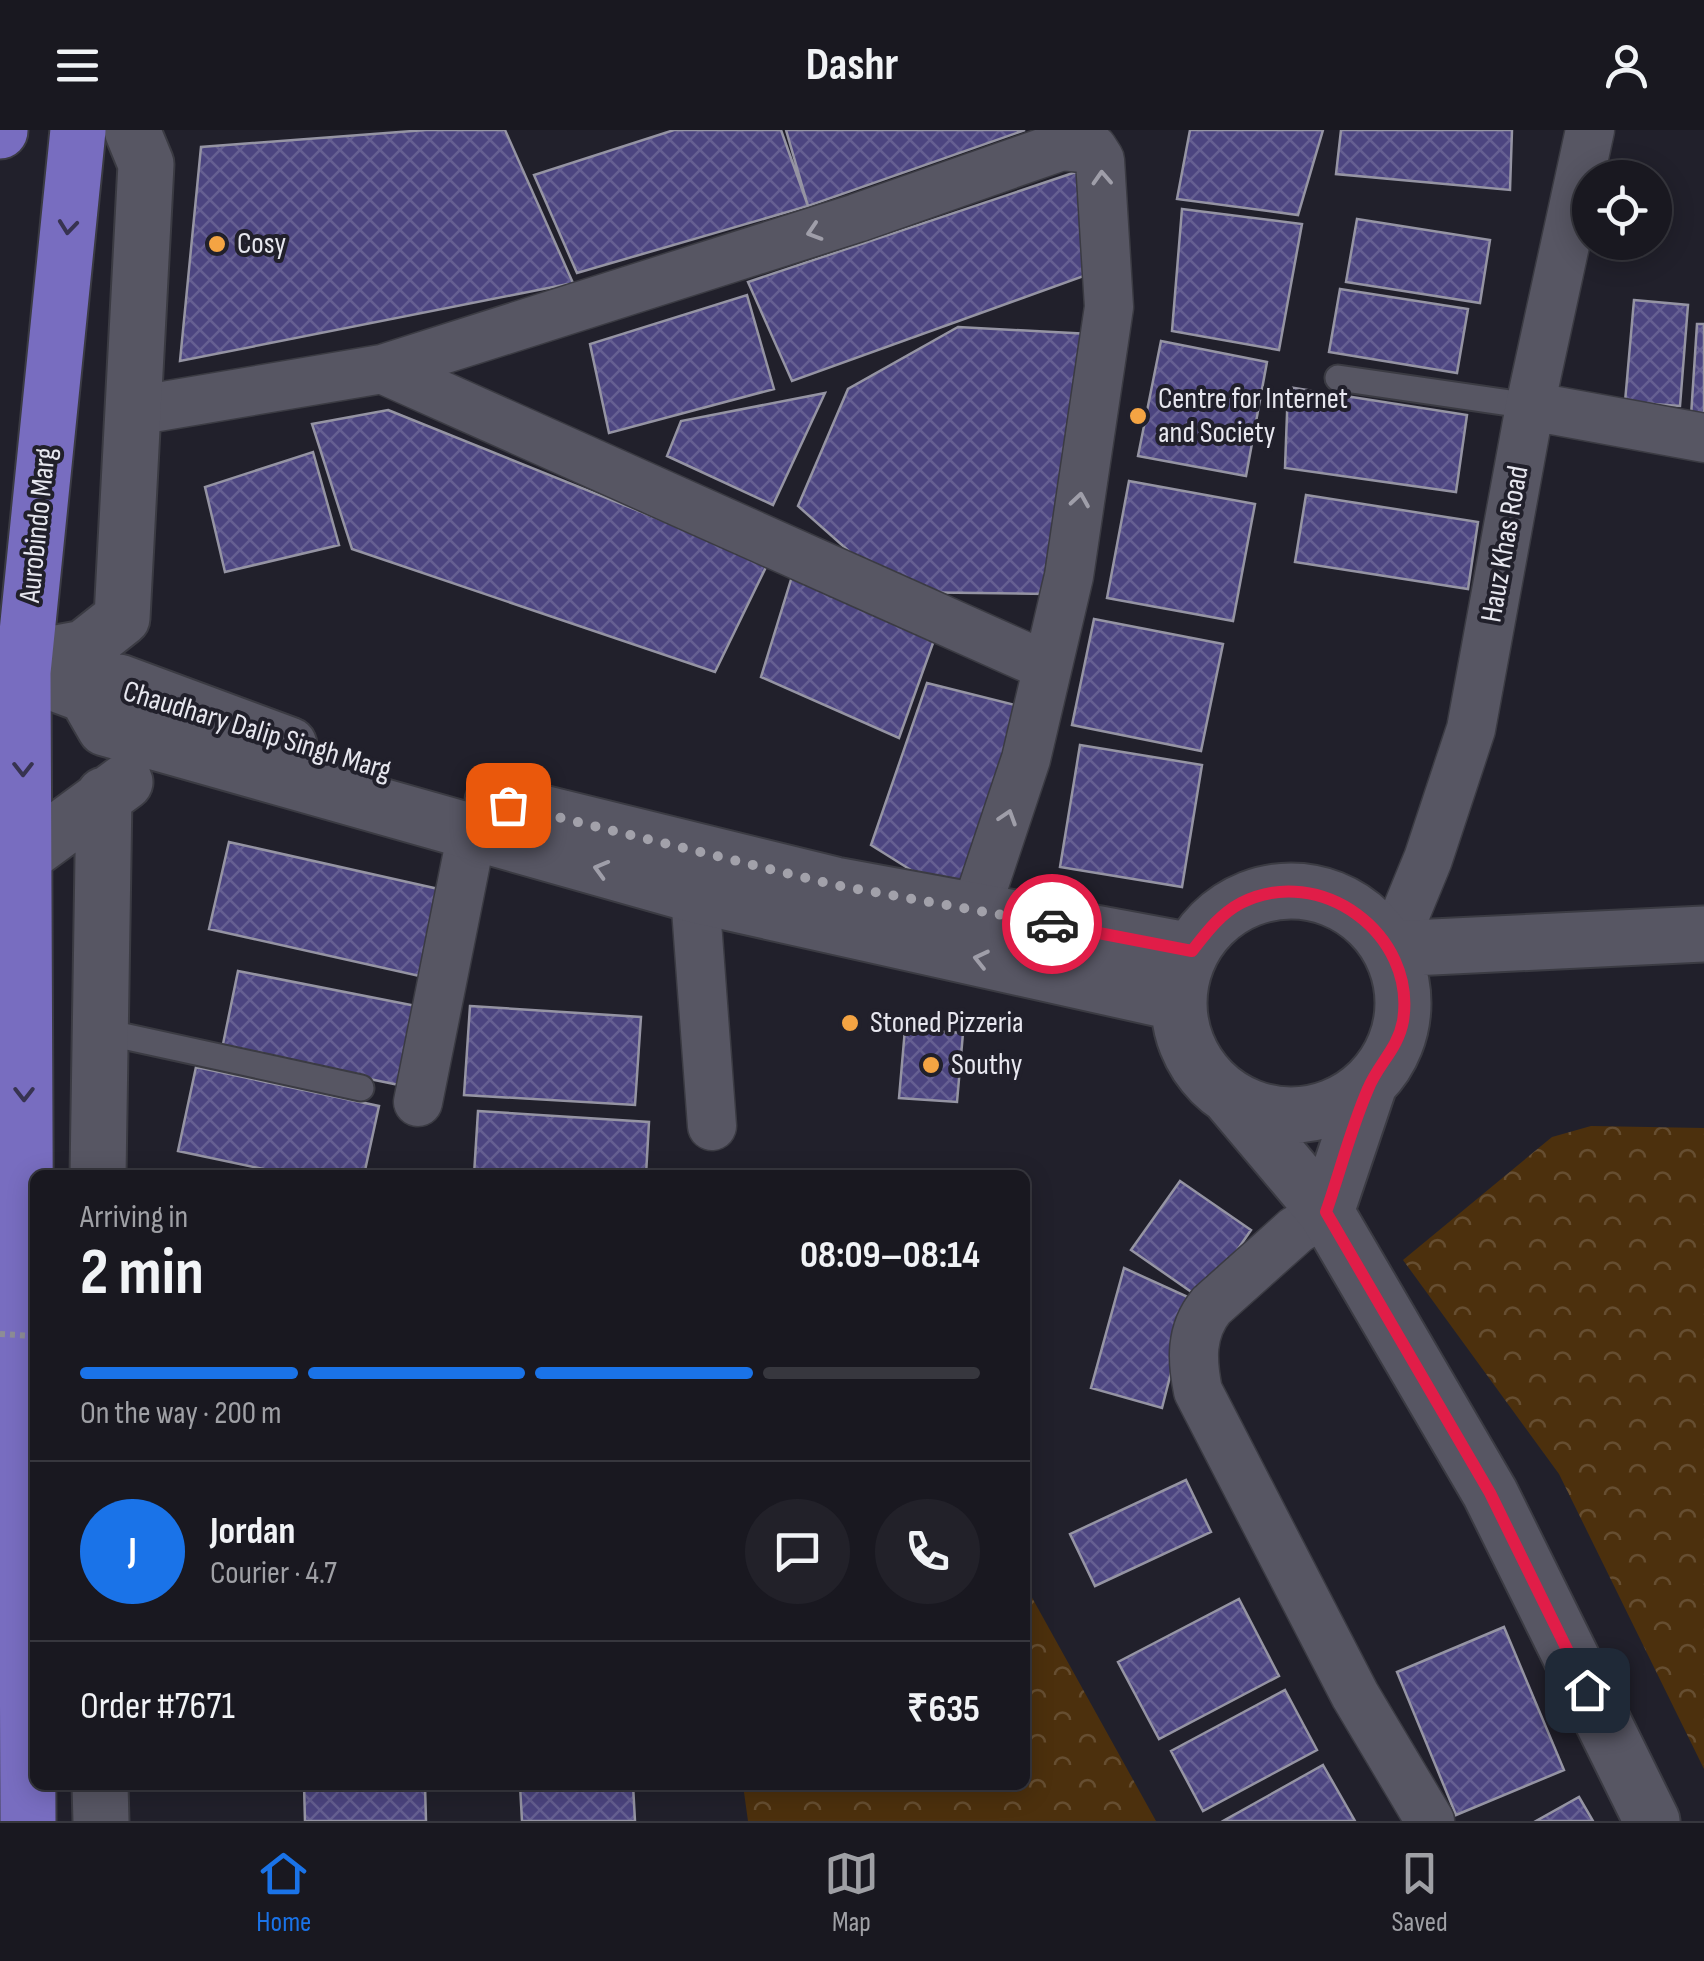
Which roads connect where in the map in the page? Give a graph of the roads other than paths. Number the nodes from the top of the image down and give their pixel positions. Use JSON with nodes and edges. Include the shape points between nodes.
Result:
{"nodes":[{"id":1,"x":78,"y":130,"type":"edge"},
{"id":2,"x":132,"y":130,"type":"edge"},
{"id":3,"x":1590,"y":130,"type":"edge"},
{"id":4,"x":382,"y":369,"type":"junction"},
{"id":5,"x":1338,"y":378,"type":"dead end"},
{"id":6,"x":1530,"y":406,"type":"junction"},
{"id":7,"x":134,"y":411,"type":"junction"},
{"id":8,"x":1704,"y":438,"type":"edge"},
{"id":9,"x":16,"y":665,"type":"edge"},
{"id":10,"x":1046,"y":666,"type":"junction"},
{"id":11,"x":86,"y":695,"type":"junction"},
{"id":12,"x":192,"y":753,"type":"junction"},
{"id":13,"x":104,"y":795,"type":"junction"},
{"id":14,"x":472,"y":832,"type":"junction"},
{"id":15,"x":23,"y":857,"type":"junction"},
{"id":16,"x":695,"y":895,"type":"junction"},
{"id":17,"x":813,"y":901,"type":"junction"},
{"id":18,"x":976,"y":909,"type":"junction"},
{"id":19,"x":1704,"y":934,"type":"edge"},
{"id":20,"x":1390,"y":950,"type":"junction"},
{"id":21,"x":1192,"y":951,"type":"junction"},
{"id":22,"x":1178,"y":1003,"type":"junction"},
{"id":23,"x":100,"y":1032,"type":"junction"},
{"id":24,"x":1369,"y":1085,"type":"junction"},
{"id":25,"x":361,"y":1088,"type":"dead end"},
{"id":26,"x":1232,"y":1099,"type":"junction"},
{"id":27,"x":418,"y":1102,"type":"dead end"},
{"id":28,"x":712,"y":1126,"type":"dead end"},
{"id":29,"x":98,"y":1170,"type":"edge"},
{"id":30,"x":1326,"y":1212,"type":"junction"},
{"id":31,"x":100,"y":1790,"type":"edge"},
{"id":32,"x":28,"y":1821,"type":"edge"},
{"id":33,"x":101,"y":1821,"type":"edge"},
{"id":34,"x":1430,"y":1821,"type":"edge"},
{"id":35,"x":1652,"y":1821,"type":"edge"}],
"edges":[{"from":1,"to":9,"type":"highway","name":"Aurobindo Marg","one_way":true},
{"from":2,"to":7,"type":"street","via":[[146,164]]},
{"from":3,"to":6,"type":"street","name":"Hauz Khas Road"},
{"from":4,"to":7,"type":"street"},
{"from":4,"to":10,"type":"street"},
{"from":10,"to":4,"type":"street","one_way":true,"via":[[1069,576],[1109,307],[1100,160],[1093,149],[1062,146]]},
{"from":5,"to":6,"type":"lane"},
{"from":6,"to":8,"type":"street"},
{"from":6,"to":20,"type":"street","name":"Hauz Khas Road","via":[[1471,729]]},
{"from":7,"to":9,"type":"street","via":[[122,618],[84,648]]},
{"from":9,"to":11,"type":"street"},
{"from":9,"to":15,"type":"highway","name":"Aurobindo Marg","one_way":true},
{"from":18,"to":10,"type":"street","one_way":true,"via":[[1026,759]]},
{"from":11,"to":12,"type":"street","via":[[105,728]]},
{"from":11,"to":17,"type":"street","name":"Chaudhary Dalip Singh Marg","via":[[119,682],[272,740],[692,852]]},
{"from":12,"to":13,"type":"street"},
{"from":12,"to":14,"type":"street"},
{"from":13,"to":15,"type":"street"},
{"from":13,"to":23,"type":"street"},
{"from":16,"to":14,"type":"street","one_way":true},
{"from":14,"to":27,"type":"street"},
{"from":15,"to":32,"type":"highway","name":"Aurobindo Marg","one_way":true},
{"from":16,"to":17,"type":"street"},
{"from":16,"to":28,"type":"street"},
{"from":17,"to":18,"type":"street","name":"Chaudhary Dalip Singh Marg"},
{"from":22,"to":17,"type":"street","one_way":true},
{"from":18,"to":21,"type":"street","name":"Chaudhary Dalip Singh Marg"},
{"from":19,"to":20,"type":"street"},
{"from":20,"to":21,"type":"street","via":[[1370,922],[1308,892],[1241,903],[1213,923]]},
{"from":20,"to":24,"type":"street","via":[[1402,984],[1403,1021],[1392,1056]]},
{"from":21,"to":22,"type":"street"},
{"from":22,"to":26,"type":"street","via":[[1184,1041],[1203,1074]]},
{"from":23,"to":25,"type":"lane"},
{"from":23,"to":29,"type":"street"},
{"from":24,"to":26,"type":"street","via":[[1338,1106],[1302,1116],[1266,1113]]},
{"from":24,"to":30,"type":"street"},
{"from":26,"to":30,"type":"street"},
{"from":30,"to":34,"type":"street","via":[[1296,1230],[1211,1306],[1192,1362],[1198,1391],[1259,1510],[1355,1695]]},
{"from":30,"to":35,"type":"street","via":[[1490,1493]]},
{"from":31,"to":33,"type":"street"}]}
